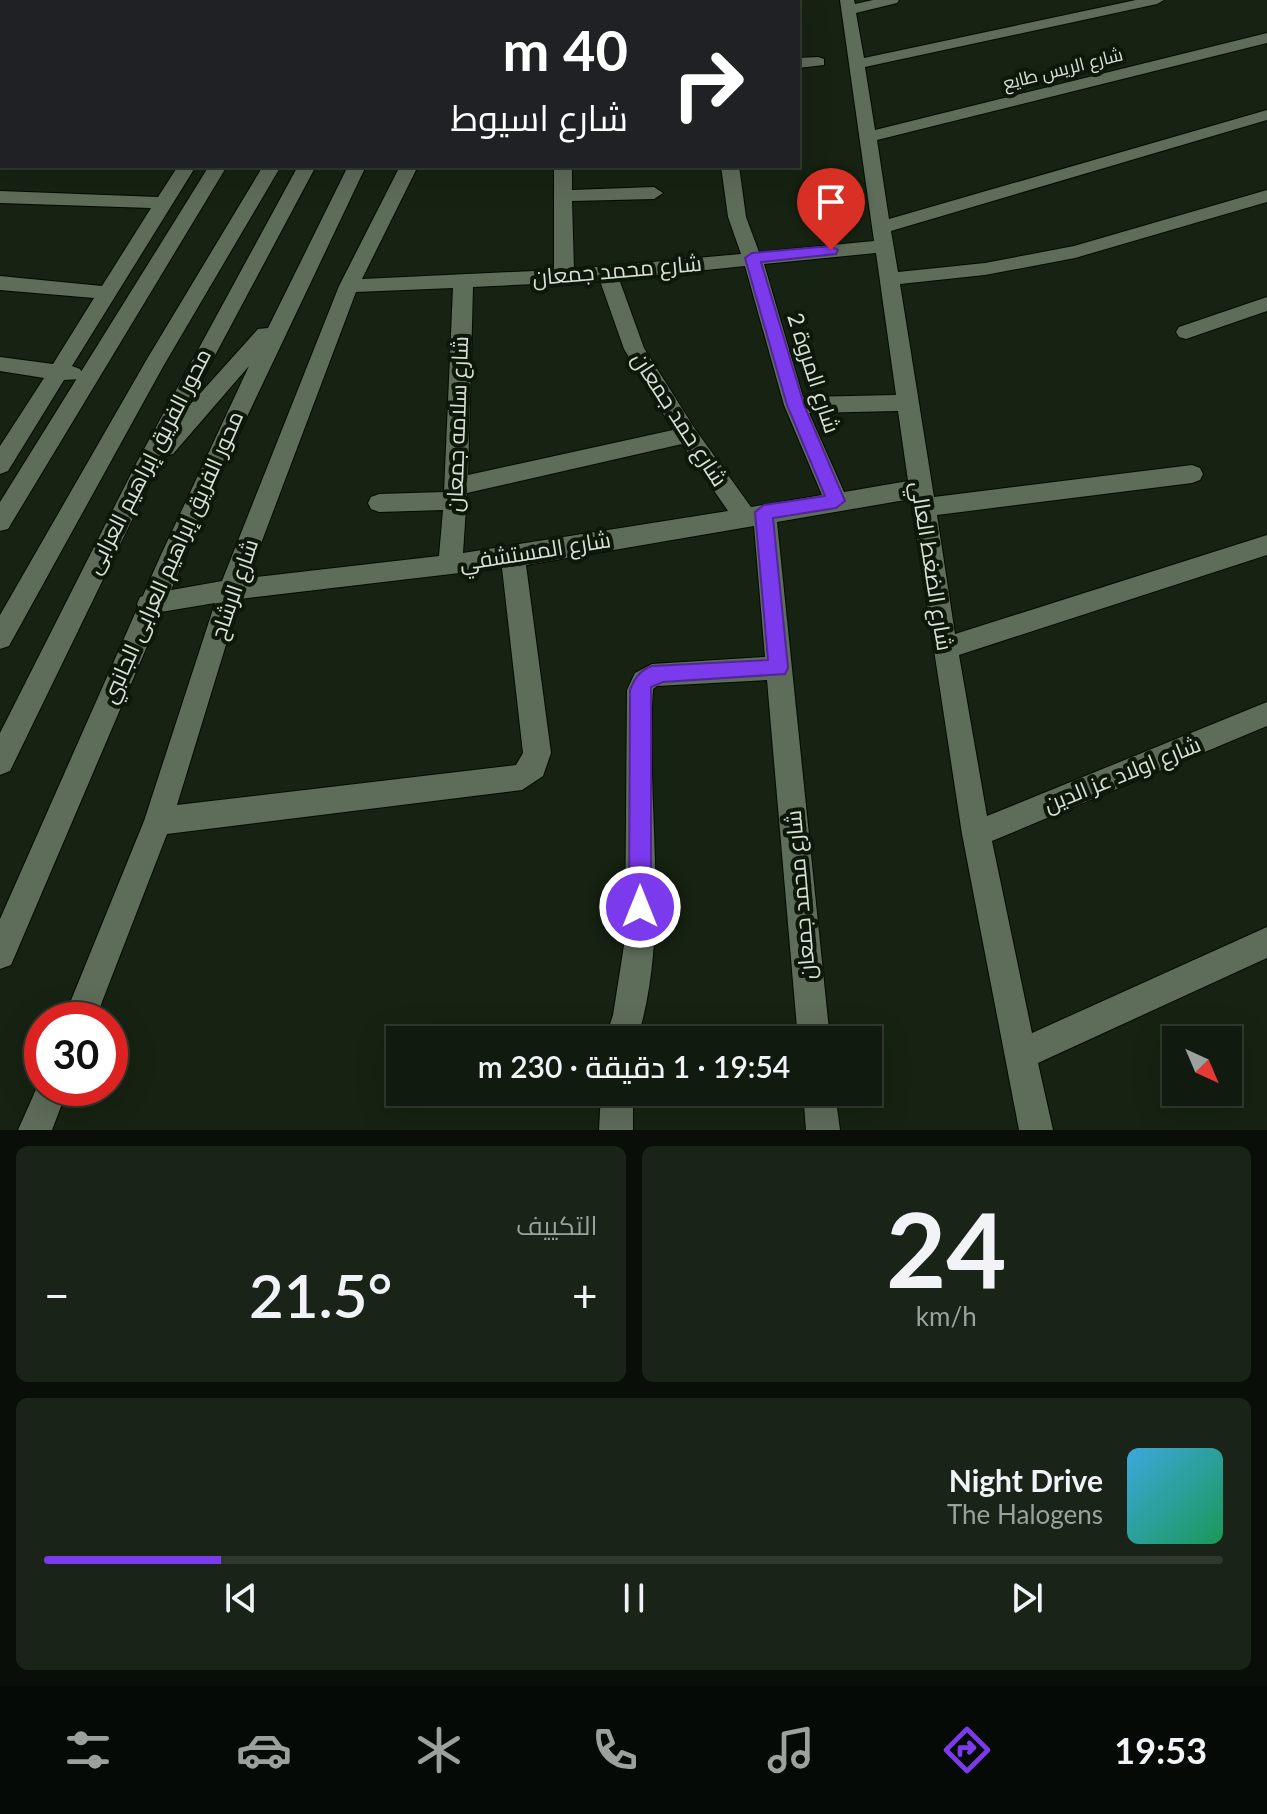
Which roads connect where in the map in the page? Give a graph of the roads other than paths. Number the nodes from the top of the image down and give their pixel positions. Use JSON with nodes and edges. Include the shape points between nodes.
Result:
{"nodes":[{"id":1,"x":892,"y":0,"type":"edge"},
{"id":2,"x":1157,"y":0,"type":"edge"},
{"id":3,"x":848,"y":5,"type":"edge"},
{"id":4,"x":1267,"y":38,"type":"edge"},
{"id":5,"x":818,"y":62,"type":"dead end"},
{"id":6,"x":800,"y":63,"type":"edge"},
{"id":7,"x":858,"y":64,"type":"junction"},
{"id":8,"x":1267,"y":115,"type":"edge"},
{"id":9,"x":867,"y":137,"type":"junction"},
{"id":10,"x":186,"y":168,"type":"edge"},
{"id":11,"x":217,"y":168,"type":"edge"},
{"id":12,"x":271,"y":168,"type":"edge"},
{"id":13,"x":306,"y":168,"type":"edge"},
{"id":14,"x":356,"y":168,"type":"edge"},
{"id":15,"x":408,"y":168,"type":"edge"},
{"id":16,"x":563,"y":168,"type":"edge"},
{"id":17,"x":730,"y":168,"type":"edge"},
{"id":18,"x":654,"y":193,"type":"dead end"},
{"id":19,"x":563,"y":196,"type":"junction"},
{"id":20,"x":1267,"y":196,"type":"edge"},
{"id":21,"x":0,"y":197,"type":"edge"},
{"id":22,"x":164,"y":203,"type":"junction"},
{"id":23,"x":883,"y":236,"type":"junction"},
{"id":24,"x":752,"y":258,"type":"junction"},
{"id":25,"x":607,"y":274,"type":"junction"},
{"id":26,"x":564,"y":276,"type":"junction"},
{"id":27,"x":889,"y":279,"type":"junction"},
{"id":28,"x":463,"y":282,"type":"junction"},
{"id":29,"x":0,"y":283,"type":"edge"},
{"id":30,"x":349,"y":286,"type":"junction"},
{"id":31,"x":108,"y":293,"type":"junction"},
{"id":32,"x":1267,"y":304,"type":"edge"},
{"id":33,"x":281,"y":315,"type":"junction"},
{"id":34,"x":1186,"y":332,"type":"dead end"},
{"id":35,"x":0,"y":364,"type":"edge"},
{"id":36,"x":58,"y":372,"type":"junction"},
{"id":37,"x":88,"y":376,"type":"junction"},
{"id":38,"x":908,"y":403,"type":"junction"},
{"id":39,"x":795,"y":405,"type":"junction"},
{"id":40,"x":687,"y":435,"type":"junction"},
{"id":41,"x":2,"y":458,"type":"edge"},
{"id":42,"x":1192,"y":474,"type":"dead end"},
{"id":43,"x":139,"y":476,"type":"junction"},
{"id":44,"x":455,"y":494,"type":"junction"},
{"id":45,"x":921,"y":498,"type":"junction"},
{"id":46,"x":836,"y":501,"type":"junction"},
{"id":47,"x":379,"y":503,"type":"dead end"},
{"id":48,"x":754,"y":514,"type":"junction"},
{"id":49,"x":0,"y":522,"type":"edge"},
{"id":50,"x":1267,"y":545,"type":"edge"},
{"id":51,"x":513,"y":557,"type":"junction"},
{"id":52,"x":450,"y":565,"type":"junction"},
{"id":53,"x":231,"y":590,"type":"junction"},
{"id":54,"x":149,"y":604,"type":"junction"},
{"id":55,"x":0,"y":638,"type":"edge"},
{"id":56,"x":945,"y":648,"type":"junction"},
{"id":57,"x":779,"y":668,"type":"junction"},
{"id":58,"x":1267,"y":714,"type":"edge"},
{"id":59,"x":0,"y":762,"type":"edge"},
{"id":60,"x":158,"y":821,"type":"junction"},
{"id":61,"x":976,"y":834,"type":"junction"},
{"id":62,"x":1267,"y":942,"type":"edge"},
{"id":63,"x":0,"y":954,"type":"edge"},
{"id":64,"x":86,"y":1002,"type":"edge"},
{"id":65,"x":625,"y":1026,"type":"edge"},
{"id":66,"x":813,"y":1026,"type":"edge"},
{"id":67,"x":1021,"y":1054,"type":"junction"},
{"id":68,"x":45,"y":1106,"type":"edge"},
{"id":69,"x":617,"y":1106,"type":"edge"},
{"id":70,"x":820,"y":1106,"type":"edge"},
{"id":71,"x":35,"y":1130,"type":"edge"},
{"id":72,"x":616,"y":1130,"type":"edge"},
{"id":73,"x":823,"y":1130,"type":"edge"},
{"id":74,"x":1036,"y":1130,"type":"edge"}],
"edges":[{"from":1,"to":3,"type":"street"},
{"from":2,"to":7,"type":"street"},
{"from":3,"to":7,"type":"street","name":"شارع الضغط العالي"},
{"from":4,"to":9,"type":"street","name":"شارع الريس طايع"},
{"from":5,"to":6,"type":"street"},
{"from":7,"to":9,"type":"street","name":"شارع الضغط العالي"},
{"from":8,"to":23,"type":"street","name":"شارع محمد جمعان"},
{"from":9,"to":23,"type":"street","name":"شارع الضغط العالي"},
{"from":10,"to":22,"type":"street"},
{"from":11,"to":37,"type":"street"},
{"from":12,"to":55,"type":"street","name":"محور الفريق إبراهيم العرابى"},
{"from":13,"to":43,"type":"street","name":"محور الفريق إبراهيم العرابى"},
{"from":14,"to":33,"type":"street","name":"محور الفريق إبراهيم العرابى الجانبي"},
{"from":15,"to":30,"type":"street","name":"شارع الرشاح"},
{"from":16,"to":19,"type":"street"},
{"from":17,"to":24,"type":"street","name":"شارع المروة 2","via":[[737,217]]},
{"from":18,"to":19,"type":"street"},
{"from":19,"to":26,"type":"street"},
{"from":20,"to":27,"type":"street","via":[[1075,252]]},
{"from":21,"to":22,"type":"street"},
{"from":22,"to":31,"type":"street"},
{"from":23,"to":24,"type":"street","name":"شارع محمد جمعان"},
{"from":23,"to":27,"type":"street","name":"شارع الضغط العالي"},
{"from":24,"to":25,"type":"street","name":"شارع محمد جمعان"},
{"from":24,"to":39,"type":"street","name":"شارع المروة 2"},
{"from":25,"to":26,"type":"street","name":"شارع محمد جمعان"},
{"from":25,"to":40,"type":"street","name":"شارع حمد جمعان","via":[[634,349]]},
{"from":26,"to":28,"type":"street","name":"شارع محمد جمعان"},
{"from":27,"to":38,"type":"street","name":"شارع الضغط العالي"},
{"from":28,"to":30,"type":"street","name":"شارع محمد جمعان"},
{"from":28,"to":44,"type":"street","name":"شارع سلامه جمعان"},
{"from":29,"to":31,"type":"street"},
{"from":30,"to":53,"type":"street","name":"شارع الرشاح"},
{"from":31,"to":36,"type":"street"},
{"from":32,"to":34,"type":"street"},
{"from":33,"to":43,"type":"street"},
{"from":33,"to":54,"type":"street","name":"محور الفريق إبراهيم العرابى الجانبي"},
{"from":35,"to":36,"type":"street"},
{"from":36,"to":37,"type":"street"},
{"from":36,"to":41,"type":"street"},
{"from":37,"to":49,"type":"street"},
{"from":38,"to":39,"type":"street"},
{"from":38,"to":45,"type":"street","name":"شارع الضغط العالي"},
{"from":39,"to":46,"type":"street","name":"شارع المروة 2"},
{"from":40,"to":44,"type":"street"},
{"from":40,"to":48,"type":"street","name":"شارع حمد جمعان"},
{"from":42,"to":45,"type":"street","name":"شارع المستشفي"},
{"from":43,"to":59,"type":"street","name":"محور الفريق إبراهيم العرابى"},
{"from":44,"to":47,"type":"street"},
{"from":44,"to":52,"type":"street","name":"شارع سلامه جمعان"},
{"from":45,"to":46,"type":"street","name":"شارع المستشفي"},
{"from":45,"to":56,"type":"street","name":"شارع الضغط العالي"},
{"from":46,"to":48,"type":"street","name":"شارع المستشفي"},
{"from":48,"to":51,"type":"street","name":"شارع المستشفي"},
{"from":48,"to":57,"type":"street","name":"شارع محمد جمعان"},
{"from":50,"to":56,"type":"street"},
{"from":51,"to":52,"type":"street","name":"شارع المستشفي"},
{"from":51,"to":60,"type":"street","via":[[537,753],[533,767],[522,777]]},
{"from":52,"to":53,"type":"street","name":"شارع المستشفي"},
{"from":53,"to":54,"type":"street","name":"شارع المستشفي"},
{"from":53,"to":60,"type":"street","name":"شارع الرشاح"},
{"from":54,"to":63,"type":"street","name":"محور الفريق إبراهيم العرابى الجانبي"},
{"from":56,"to":61,"type":"street","name":"شارع الضغط العالي"},
{"from":57,"to":65,"type":"street","via":[[652,675],[640,690],[640,939]]},
{"from":57,"to":66,"type":"street","name":"شارع محمد جمعان"},
{"from":58,"to":61,"type":"street","name":"شارع اولاد عز الدين"},
{"from":60,"to":64,"type":"street","name":"شارع الرشاح"},
{"from":61,"to":67,"type":"street","name":"شارع الضغط العالي"},
{"from":62,"to":67,"type":"street"},
{"from":67,"to":74,"type":"street","name":"شارع الضغط العالي"},
{"from":68,"to":71,"type":"street"},
{"from":69,"to":72,"type":"street"},
{"from":70,"to":73,"type":"street"}]}
